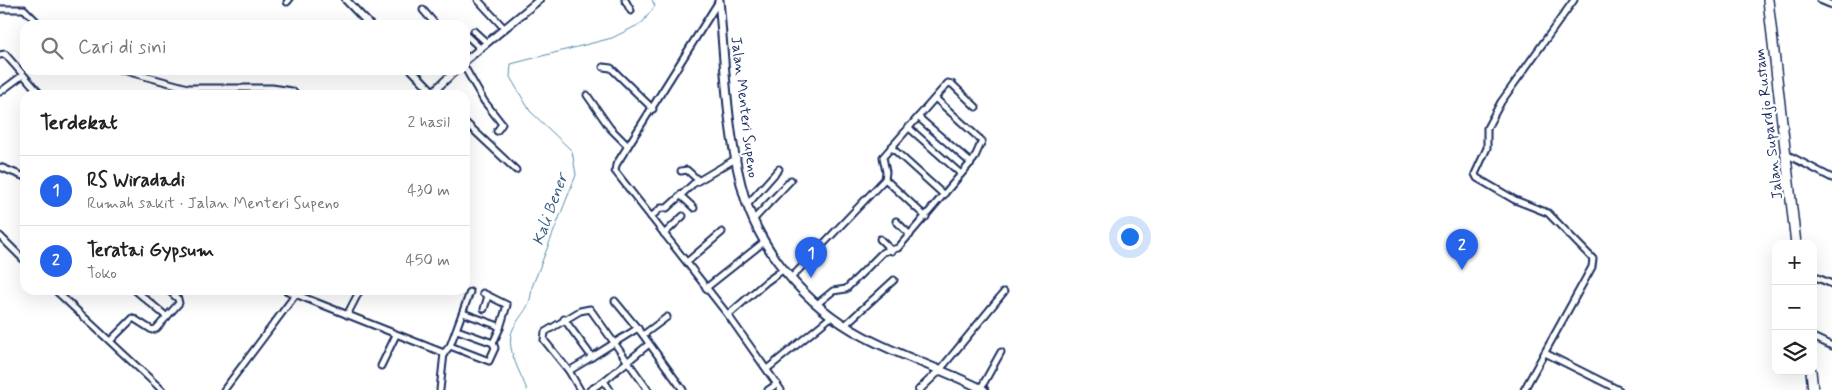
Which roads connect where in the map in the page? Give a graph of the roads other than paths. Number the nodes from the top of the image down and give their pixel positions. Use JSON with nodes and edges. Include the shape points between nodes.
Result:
{"nodes":[{"id":1,"x":346,"y":0,"type":"edge"},
{"id":2,"x":478,"y":0,"type":"edge"},
{"id":3,"x":539,"y":0,"type":"edge"},
{"id":4,"x":625,"y":0,"type":"edge"},
{"id":5,"x":1574,"y":0,"type":"edge"},
{"id":6,"x":1768,"y":0,"type":"edge"},
{"id":7,"x":1820,"y":0,"type":"edge"},
{"id":8,"x":719,"y":1,"type":"edge"},
{"id":9,"x":1832,"y":5,"type":"edge"},
{"id":10,"x":0,"y":9,"type":"edge"},
{"id":11,"x":423,"y":10,"type":"dead end"},
{"id":12,"x":632,"y":12,"type":"dead end"},
{"id":13,"x":35,"y":20,"type":"edge"},
{"id":14,"x":365,"y":20,"type":"edge"},
{"id":15,"x":432,"y":20,"type":"edge"},
{"id":16,"x":504,"y":28,"type":"junction"},
{"id":17,"x":474,"y":31,"type":"dead end"},
{"id":18,"x":470,"y":38,"type":"edge"},
{"id":19,"x":486,"y":43,"type":"junction"},
{"id":20,"x":480,"y":48,"type":"junction"},
{"id":21,"x":0,"y":55,"type":"edge"},
{"id":22,"x":470,"y":57,"type":"edge"},
{"id":23,"x":603,"y":67,"type":"dead end"},
{"id":24,"x":20,"y":71,"type":"edge"},
{"id":25,"x":23,"y":75,"type":"joint"},
{"id":26,"x":140,"y":75,"type":"edge"},
{"id":27,"x":416,"y":75,"type":"edge"},
{"id":28,"x":450,"y":75,"type":"edge"},
{"id":29,"x":469,"y":75,"type":"edge"},
{"id":30,"x":36,"y":90,"type":"edge"},
{"id":31,"x":289,"y":90,"type":"edge"},
{"id":32,"x":429,"y":90,"type":"edge"},
{"id":33,"x":433,"y":90,"type":"edge"},
{"id":34,"x":0,"y":92,"type":"edge"},
{"id":35,"x":587,"y":95,"type":"dead end"},
{"id":36,"x":935,"y":98,"type":"junction"},
{"id":37,"x":976,"y":107,"type":"dead end"},
{"id":38,"x":653,"y":109,"type":"junction"},
{"id":39,"x":918,"y":117,"type":"junction"},
{"id":40,"x":470,"y":127,"type":"edge"},
{"id":41,"x":908,"y":128,"type":"junction"},
{"id":42,"x":497,"y":131,"type":"dead end"},
{"id":43,"x":628,"y":146,"type":"junction"},
{"id":44,"x":891,"y":147,"type":"junction"},
{"id":45,"x":1785,"y":154,"type":"junction"},
{"id":46,"x":737,"y":158,"type":"junction"},
{"id":47,"x":971,"y":163,"type":"junction"},
{"id":48,"x":0,"y":167,"type":"edge"},
{"id":49,"x":779,"y":169,"type":"dead end"},
{"id":50,"x":516,"y":170,"type":"dead end"},
{"id":51,"x":681,"y":171,"type":"dead end"},
{"id":52,"x":961,"y":174,"type":"junction"},
{"id":53,"x":20,"y":175,"type":"edge"},
{"id":54,"x":1832,"y":178,"type":"edge"},
{"id":55,"x":885,"y":179,"type":"junction"},
{"id":56,"x":698,"y":180,"type":"junction"},
{"id":57,"x":791,"y":180,"type":"dead end"},
{"id":58,"x":680,"y":195,"type":"junction"},
{"id":59,"x":944,"y":195,"type":"junction"},
{"id":60,"x":748,"y":205,"type":"junction"},
{"id":61,"x":694,"y":208,"type":"dead end"},
{"id":62,"x":684,"y":216,"type":"dead end"},
{"id":63,"x":651,"y":217,"type":"junction"},
{"id":64,"x":926,"y":217,"type":"junction"},
{"id":65,"x":754,"y":219,"type":"junction"},
{"id":66,"x":896,"y":221,"type":"dead end"},
{"id":67,"x":722,"y":232,"type":"dead end"},
{"id":68,"x":664,"y":234,"type":"junction"},
{"id":69,"x":910,"y":235,"type":"junction"},
{"id":70,"x":0,"y":236,"type":"edge"},
{"id":71,"x":880,"y":239,"type":"dead end"},
{"id":72,"x":1796,"y":240,"type":"edge"},
{"id":73,"x":764,"y":242,"type":"junction"},
{"id":74,"x":892,"y":250,"type":"junction"},
{"id":75,"x":20,"y":255,"type":"edge"},
{"id":76,"x":686,"y":262,"type":"junction"},
{"id":77,"x":784,"y":269,"type":"junction"},
{"id":78,"x":791,"y":278,"type":"junction"},
{"id":79,"x":1817,"y":278,"type":"edge"},
{"id":80,"x":894,"y":280,"type":"dead end"},
{"id":81,"x":1832,"y":284,"type":"edge"},
{"id":82,"x":706,"y":288,"type":"junction"},
{"id":83,"x":1004,"y":292,"type":"dead end"},
{"id":84,"x":60,"y":295,"type":"edge"},
{"id":85,"x":141,"y":295,"type":"edge"},
{"id":86,"x":173,"y":295,"type":"edge"},
{"id":87,"x":296,"y":295,"type":"edge"},
{"id":88,"x":304,"y":295,"type":"edge"},
{"id":89,"x":357,"y":295,"type":"edge"},
{"id":90,"x":469,"y":295,"type":"edge"},
{"id":91,"x":615,"y":301,"type":"dead end"},
{"id":92,"x":817,"y":304,"type":"junction"},
{"id":93,"x":484,"y":309,"type":"dead end"},
{"id":94,"x":463,"y":313,"type":"junction"},
{"id":95,"x":347,"y":315,"type":"junction"},
{"id":96,"x":728,"y":315,"type":"junction"},
{"id":97,"x":167,"y":316,"type":"junction"},
{"id":98,"x":832,"y":316,"type":"junction"},
{"id":99,"x":667,"y":317,"type":"dead end"},
{"id":100,"x":564,"y":319,"type":"junction"},
{"id":101,"x":845,"y":325,"type":"junction"},
{"id":102,"x":500,"y":328,"type":"junction"},
{"id":103,"x":638,"y":328,"type":"junction"},
{"id":104,"x":457,"y":330,"type":"junction"},
{"id":105,"x":396,"y":335,"type":"junction"},
{"id":106,"x":644,"y":335,"type":"junction"},
{"id":107,"x":1817,"y":340,"type":"edge"},
{"id":108,"x":110,"y":341,"type":"junction"},
{"id":109,"x":493,"y":344,"type":"junction"},
{"id":110,"x":613,"y":344,"type":"junction"},
{"id":111,"x":649,"y":344,"type":"junction"},
{"id":112,"x":450,"y":346,"type":"junction"},
{"id":113,"x":1832,"y":346,"type":"edge"},
{"id":114,"x":1001,"y":352,"type":"dead end"},
{"id":115,"x":444,"y":353,"type":"junction"},
{"id":116,"x":1545,"y":353,"type":"junction"},
{"id":117,"x":592,"y":357,"type":"junction"},
{"id":118,"x":627,"y":362,"type":"junction"},
{"id":119,"x":381,"y":366,"type":"dead end"},
{"id":120,"x":767,"y":369,"type":"junction"},
{"id":121,"x":940,"y":370,"type":"junction"},
{"id":122,"x":570,"y":371,"type":"junction"},
{"id":123,"x":1811,"y":375,"type":"edge"},
{"id":124,"x":604,"y":381,"type":"junction"},
{"id":125,"x":777,"y":384,"type":"junction"},
{"id":126,"x":680,"y":389,"type":"edge"},
{"id":127,"x":982,"y":389,"type":"edge"},
{"id":128,"x":162,"y":390,"type":"edge"},
{"id":129,"x":224,"y":390,"type":"edge"},
{"id":130,"x":440,"y":390,"type":"edge"},
{"id":131,"x":580,"y":390,"type":"edge"},
{"id":132,"x":590,"y":390,"type":"edge"},
{"id":133,"x":610,"y":390,"type":"edge"},
{"id":134,"x":648,"y":390,"type":"edge"},
{"id":135,"x":768,"y":390,"type":"edge"},
{"id":136,"x":781,"y":390,"type":"edge"},
{"id":137,"x":919,"y":390,"type":"edge"},
{"id":138,"x":1524,"y":390,"type":"edge"},
{"id":139,"x":1619,"y":390,"type":"edge"},
{"id":140,"x":1813,"y":390,"type":"edge"}],
"edges":[{"from":1,"to":14,"type":"street"},
{"from":2,"to":16,"type":"street"},
{"from":3,"to":16,"type":"street"},
{"from":4,"to":12,"type":"street"},
{"from":5,"to":116,"type":"street","via":[[1501,102],[1487,128],[1487,148],[1475,174],[1504,194],[1548,214],[1593,258],[1592,267]]},
{"from":6,"to":45,"type":"highway","name":"Jalan Supardjo Rustam"},
{"from":7,"to":9,"type":"street"},
{"from":8,"to":38,"type":"street"},
{"from":8,"to":46,"type":"main road","name":"Jalan Menteri Supeno"},
{"from":10,"to":13,"type":"street","via":[[24,9]]},
{"from":11,"to":15,"type":"street"},
{"from":16,"to":19,"type":"street"},
{"from":17,"to":19,"type":"street"},
{"from":18,"to":20,"type":"street"},
{"from":19,"to":20,"type":"street"},
{"from":20,"to":22,"type":"street"},
{"from":21,"to":24,"type":"street","via":[[6,54]]},
{"from":23,"to":38,"type":"street","via":[[611,68]]},
{"from":25,"to":30,"type":"street"},
{"from":25,"to":34,"type":"street"},
{"from":26,"to":31,"type":"street","via":[[188,88]]},
{"from":27,"to":32,"type":"street"},
{"from":28,"to":33,"type":"street"},
{"from":29,"to":42,"type":"street","via":[[502,124]]},
{"from":35,"to":43,"type":"street","via":[[610,128]]},
{"from":36,"to":37,"type":"street","via":[[950,83]]},
{"from":36,"to":39,"type":"street"},
{"from":36,"to":47,"type":"street","via":[[982,141]]},
{"from":38,"to":43,"type":"street"},
{"from":39,"to":41,"type":"street"},
{"from":39,"to":47,"type":"street"},
{"from":40,"to":50,"type":"street"},
{"from":41,"to":44,"type":"street"},
{"from":41,"to":52,"type":"street"},
{"from":43,"to":63,"type":"street","via":[[614,172]]},
{"from":44,"to":55,"type":"street","via":[[883,158]]},
{"from":44,"to":59,"type":"street"},
{"from":45,"to":54,"type":"street"},
{"from":45,"to":72,"type":"highway","name":"Jalan Supardjo Rustam"},
{"from":46,"to":56,"type":"street"},
{"from":46,"to":60,"type":"main road","name":"Jalan Menteri Supeno"},
{"from":47,"to":52,"type":"street"},
{"from":48,"to":53,"type":"street"},
{"from":49,"to":60,"type":"street"},
{"from":51,"to":56,"type":"street","via":[[687,170]]},
{"from":52,"to":59,"type":"street"},
{"from":55,"to":64,"type":"street"},
{"from":55,"to":78,"type":"street"},
{"from":56,"to":58,"type":"street"},
{"from":57,"to":65,"type":"street"},
{"from":58,"to":61,"type":"street"},
{"from":58,"to":63,"type":"street"},
{"from":59,"to":64,"type":"street"},
{"from":60,"to":65,"type":"main road","name":"Jalan Menteri Supeno"},
{"from":62,"to":68,"type":"street"},
{"from":63,"to":68,"type":"street"},
{"from":64,"to":69,"type":"street"},
{"from":65,"to":73,"type":"main road","name":"Jalan Menteri Supeno"},
{"from":66,"to":69,"type":"street"},
{"from":67,"to":76,"type":"street"},
{"from":68,"to":76,"type":"street"},
{"from":69,"to":74,"type":"street"},
{"from":70,"to":75,"type":"street"},
{"from":71,"to":74,"type":"street"},
{"from":73,"to":77,"type":"main road","name":"Jalan Menteri Supeno"},
{"from":73,"to":82,"type":"street"},
{"from":74,"to":92,"type":"street","via":[[883,252],[846,289],[833,291]]},
{"from":76,"to":82,"type":"street"},
{"from":77,"to":78,"type":"main road","name":"Jalan Menteri Supeno"},
{"from":77,"to":96,"type":"street"},
{"from":78,"to":92,"type":"main road","name":"Jalan Menteri Supeno"},
{"from":79,"to":81,"type":"street"},
{"from":80,"to":101,"type":"street"},
{"from":82,"to":96,"type":"street"},
{"from":83,"to":121,"type":"street"},
{"from":84,"to":108,"type":"street"},
{"from":85,"to":97,"type":"street"},
{"from":86,"to":97,"type":"street","via":[[179,301]]},
{"from":87,"to":129,"type":"street"},
{"from":88,"to":95,"type":"street"},
{"from":89,"to":95,"type":"street"},
{"from":90,"to":94,"type":"street"},
{"from":91,"to":103,"type":"street"},
{"from":92,"to":98,"type":"main road","name":"Jalan Menteri Supeno"},
{"from":93,"to":102,"type":"street","via":[[486,294],[507,305]]},
{"from":94,"to":102,"type":"street"},
{"from":94,"to":104,"type":"street"},
{"from":95,"to":105,"type":"street"},
{"from":96,"to":120,"type":"street"},
{"from":97,"to":108,"type":"street","via":[[154,331],[131,318]]},
{"from":98,"to":101,"type":"main road","name":"Jalan Menteri Supeno"},
{"from":98,"to":120,"type":"street"},
{"from":99,"to":106,"type":"street"},
{"from":100,"to":110,"type":"street","via":[[590,309]]},
{"from":100,"to":117,"type":"street"},
{"from":100,"to":122,"type":"street","via":[[547,330],[544,340]]},
{"from":101,"to":121,"type":"main road","name":"Jalan Menteri Supeno"},
{"from":102,"to":109,"type":"street"},
{"from":103,"to":106,"type":"street"},
{"from":103,"to":110,"type":"street"},
{"from":104,"to":109,"type":"street"},
{"from":104,"to":112,"type":"street"},
{"from":105,"to":115,"type":"street"},
{"from":105,"to":119,"type":"street"},
{"from":106,"to":111,"type":"street"},
{"from":107,"to":113,"type":"street"},
{"from":108,"to":128,"type":"street"},
{"from":109,"to":112,"type":"street","via":[[495,348],[489,361]]},
{"from":110,"to":117,"type":"street"},
{"from":110,"to":118,"type":"street"},
{"from":111,"to":118,"type":"street"},
{"from":111,"to":126,"type":"street"},
{"from":112,"to":115,"type":"street"},
{"from":114,"to":127,"type":"street"},
{"from":115,"to":130,"type":"street"},
{"from":116,"to":138,"type":"street"},
{"from":116,"to":139,"type":"street"},
{"from":117,"to":122,"type":"street"},
{"from":118,"to":124,"type":"street"},
{"from":118,"to":134,"type":"street"},
{"from":120,"to":125,"type":"street"},
{"from":121,"to":127,"type":"main road","name":"Jalan Menteri Supeno"},
{"from":121,"to":137,"type":"street"},
{"from":122,"to":131,"type":"street"},
{"from":123,"to":140,"type":"highway"},
{"from":124,"to":132,"type":"street"},
{"from":124,"to":133,"type":"street"},
{"from":125,"to":135,"type":"street"},
{"from":125,"to":136,"type":"street"}]}
